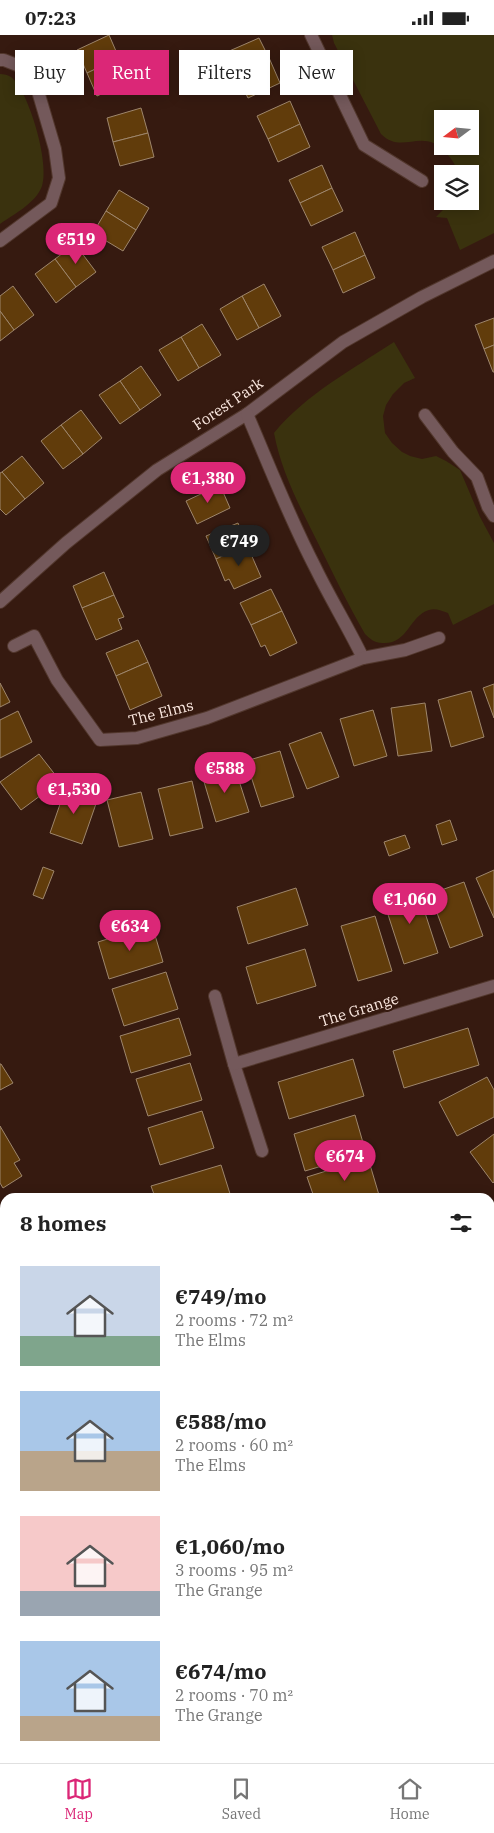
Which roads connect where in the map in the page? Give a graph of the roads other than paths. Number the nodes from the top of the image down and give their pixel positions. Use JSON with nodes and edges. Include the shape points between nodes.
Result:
{"nodes":[{"id":1,"x":311,"y":35,"type":"edge"},
{"id":2,"x":0,"y":60,"type":"edge"},
{"id":3,"x":422,"y":181,"type":"dead end"},
{"id":4,"x":0,"y":241,"type":"edge"},
{"id":5,"x":494,"y":261,"type":"edge"},
{"id":6,"x":247,"y":414,"type":"junction"},
{"id":7,"x":424,"y":415,"type":"dead end"},
{"id":8,"x":494,"y":517,"type":"edge"},
{"id":9,"x":1,"y":598,"type":"edge"},
{"id":10,"x":440,"y":638,"type":"dead end"},
{"id":11,"x":14,"y":646,"type":"dead end"},
{"id":12,"x":363,"y":657,"type":"junction"},
{"id":13,"x":494,"y":986,"type":"edge"},
{"id":14,"x":215,"y":996,"type":"dead end"},
{"id":15,"x":234,"y":1064,"type":"junction"},
{"id":16,"x":262,"y":1151,"type":"dead end"}],
"edges":[{"from":1,"to":3,"type":"street","via":[[364,145]]},
{"from":2,"to":4,"type":"street","via":[[32,71],[55,149],[59,178],[51,203]]},
{"from":5,"to":6,"type":"street","name":"Forest Park","via":[[343,342]]},
{"from":6,"to":9,"type":"street","name":"Forest Park","via":[[157,469]]},
{"from":6,"to":12,"type":"street","via":[[304,546]]},
{"from":7,"to":8,"type":"street","via":[[452,452],[477,477]]},
{"from":10,"to":12,"type":"street","name":"The Elms","via":[[405,650]]},
{"from":11,"to":12,"type":"street","name":"The Elms","via":[[34,637],[57,680],[100,740],[136,738],[207,718]]},
{"from":13,"to":15,"type":"street","name":"The Grange"},
{"from":14,"to":15,"type":"street"},
{"from":15,"to":16,"type":"street"}]}
